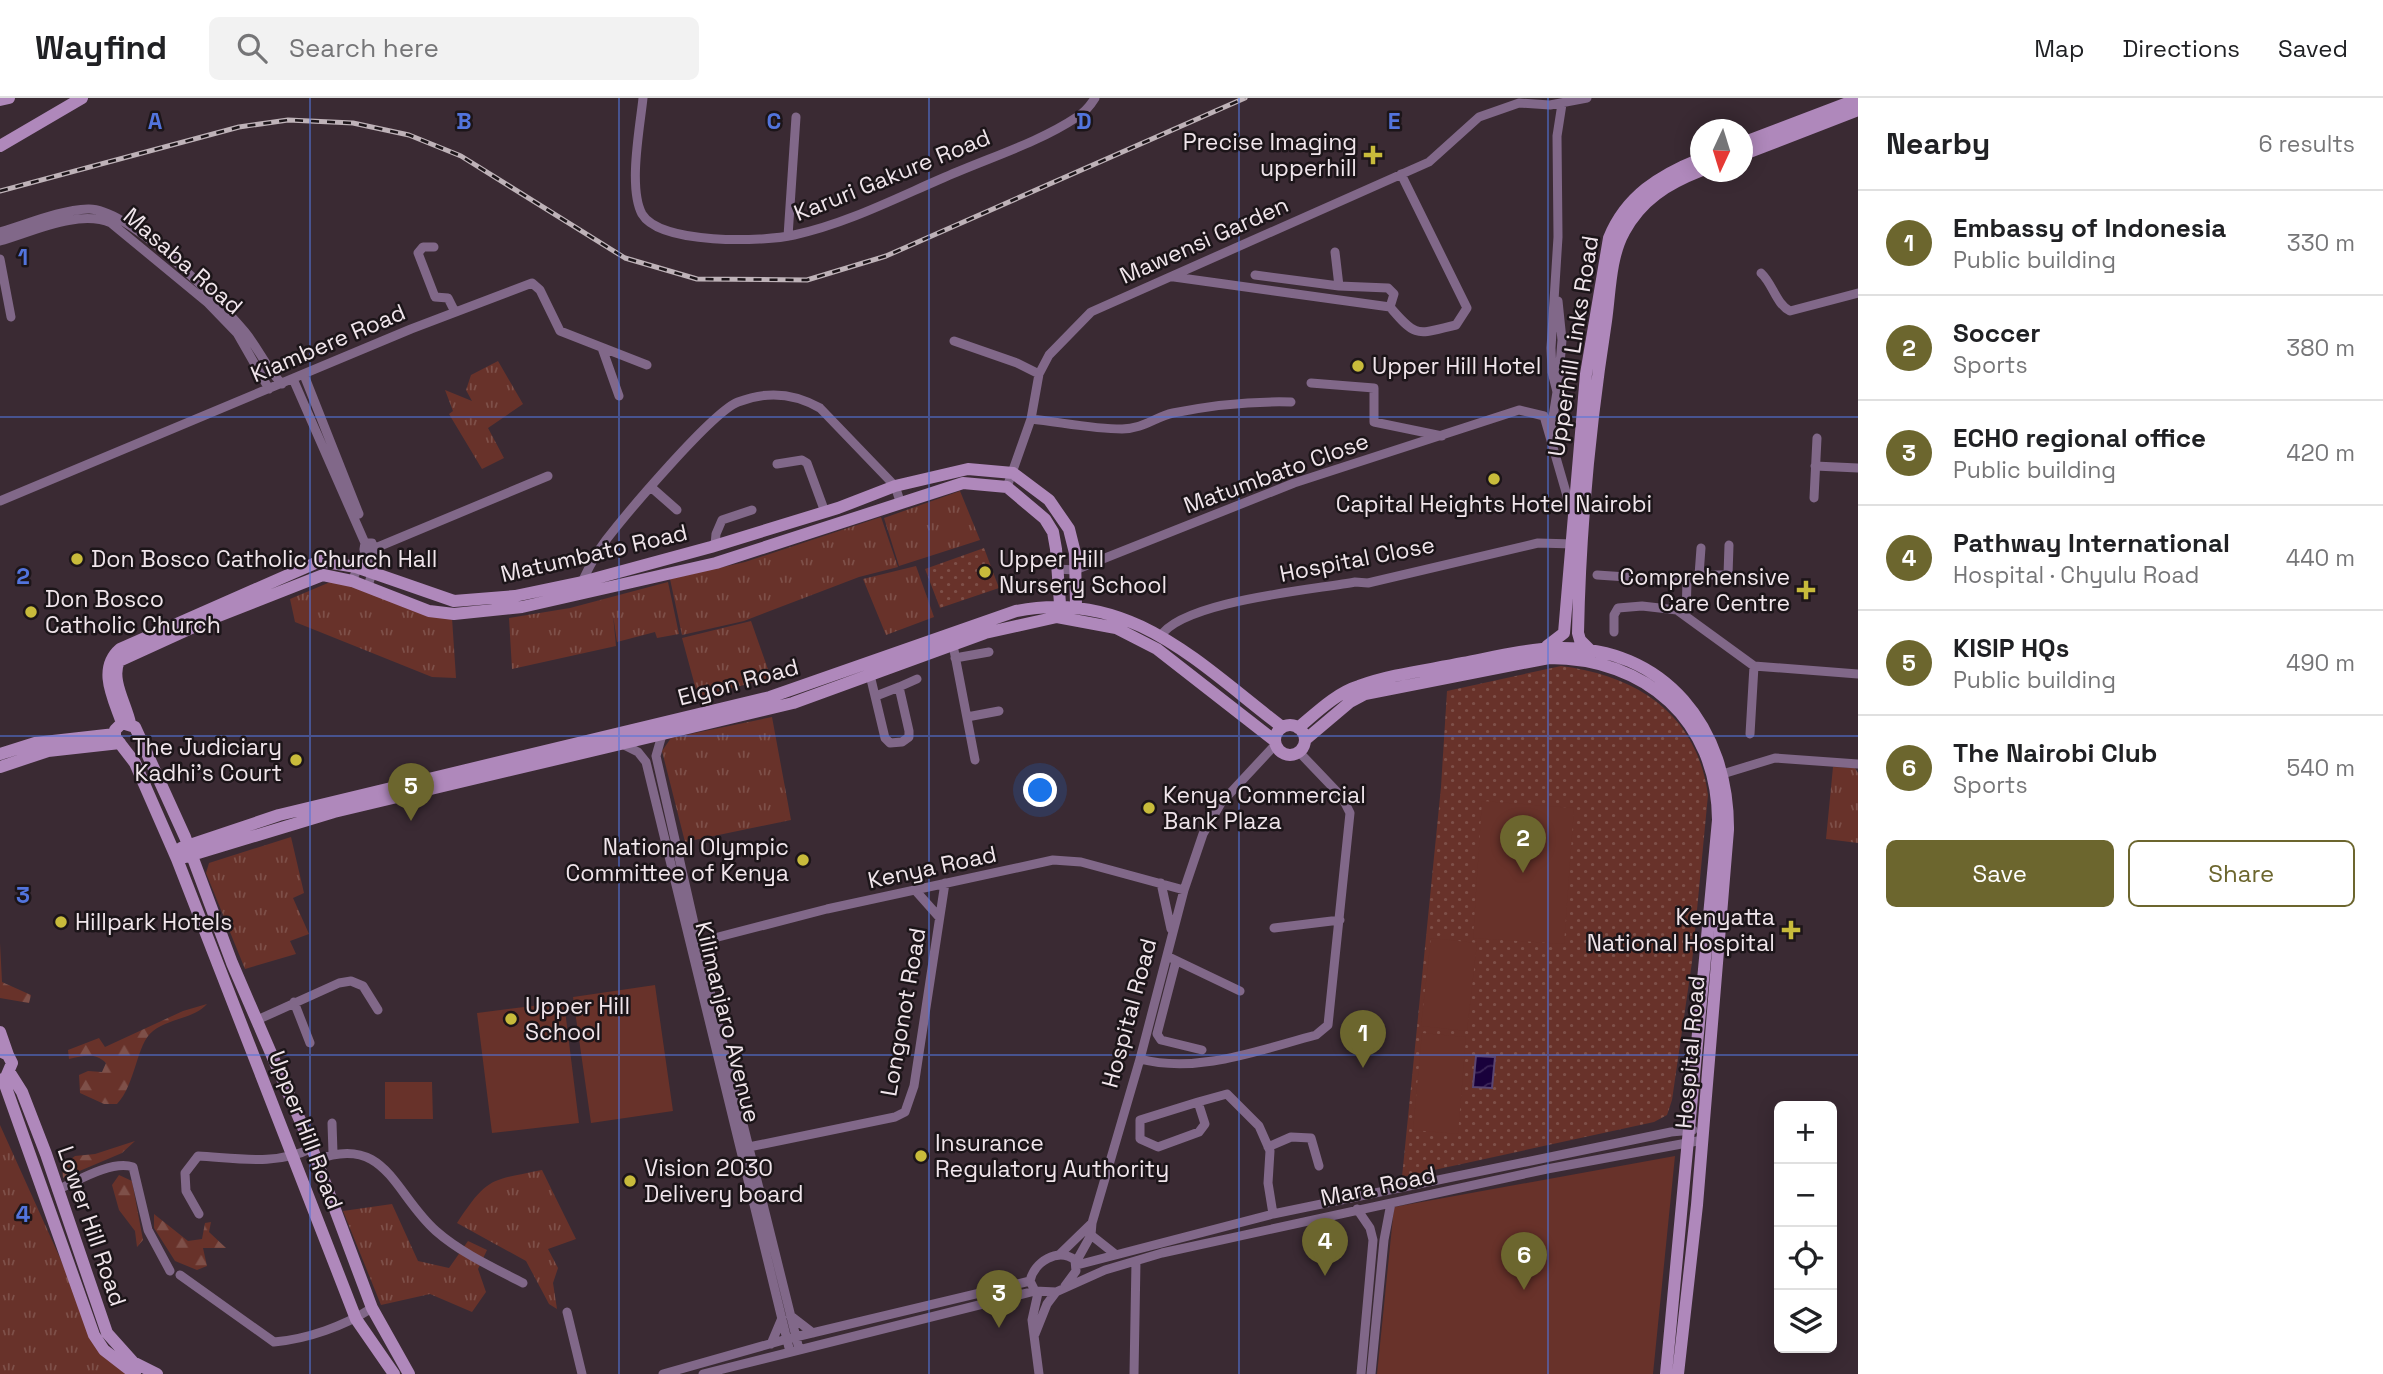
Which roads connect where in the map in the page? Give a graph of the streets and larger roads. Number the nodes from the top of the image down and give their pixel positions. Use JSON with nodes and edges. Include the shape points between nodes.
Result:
{"nodes":[{"id":1,"x":9,"y":98,"type":"edge"},
{"id":2,"x":82,"y":98,"type":"edge"},
{"id":3,"x":643,"y":98,"type":"edge"},
{"id":4,"x":1096,"y":98,"type":"edge"},
{"id":5,"x":1587,"y":98,"type":"edge"},
{"id":6,"x":1858,"y":99,"type":"edge"},
{"id":7,"x":0,"y":100,"type":"edge"},
{"id":8,"x":1562,"y":104,"type":"junction"},
{"id":9,"x":1858,"y":110,"type":"edge"},
{"id":10,"x":796,"y":117,"type":"dead end"},
{"id":11,"x":1753,"y":139,"type":"edge"},
{"id":12,"x":0,"y":146,"type":"edge"},
{"id":13,"x":1753,"y":151,"type":"edge"},
{"id":14,"x":1690,"y":163,"type":"edge"},
{"id":15,"x":1401,"y":174,"type":"junction"},
{"id":16,"x":1690,"y":175,"type":"edge"},
{"id":17,"x":0,"y":232,"type":"edge"},
{"id":18,"x":788,"y":236,"type":"junction"},
{"id":19,"x":0,"y":241,"type":"edge"},
{"id":20,"x":434,"y":247,"type":"dead end"},
{"id":21,"x":159,"y":250,"type":"junction"},
{"id":22,"x":1335,"y":252,"type":"dead end"},
{"id":23,"x":151,"y":258,"type":"junction"},
{"id":24,"x":0,"y":259,"type":"edge"},
{"id":25,"x":1761,"y":273,"type":"dead end"},
{"id":26,"x":1255,"y":275,"type":"dead end"},
{"id":27,"x":1173,"y":276,"type":"junction"},
{"id":28,"x":1339,"y":286,"type":"junction"},
{"id":29,"x":1858,"y":293,"type":"edge"},
{"id":30,"x":1390,"y":307,"type":"junction"},
{"id":31,"x":455,"y":312,"type":"junction"},
{"id":32,"x":11,"y":317,"type":"dead end"},
{"id":33,"x":954,"y":341,"type":"dead end"},
{"id":34,"x":602,"y":348,"type":"junction"},
{"id":35,"x":647,"y":365,"type":"dead end"},
{"id":36,"x":1039,"y":374,"type":"junction"},
{"id":37,"x":304,"y":375,"type":"junction"},
{"id":38,"x":293,"y":379,"type":"junction"},
{"id":39,"x":1311,"y":383,"type":"dead end"},
{"id":40,"x":282,"y":384,"type":"junction"},
{"id":41,"x":269,"y":389,"type":"junction"},
{"id":42,"x":619,"y":396,"type":"dead end"},
{"id":43,"x":1291,"y":401,"type":"dead end"},
{"id":44,"x":1031,"y":419,"type":"junction"},
{"id":45,"x":1551,"y":430,"type":"junction"},
{"id":46,"x":1443,"y":436,"type":"junction"},
{"id":47,"x":1816,"y":438,"type":"dead end"},
{"id":48,"x":777,"y":464,"type":"dead end"},
{"id":49,"x":1815,"y":466,"type":"junction"},
{"id":50,"x":1858,"y":468,"type":"edge"},
{"id":51,"x":1013,"y":473,"type":"junction"},
{"id":52,"x":548,"y":476,"type":"dead end"},
{"id":53,"x":923,"y":480,"type":"junction"},
{"id":54,"x":895,"y":486,"type":"junction"},
{"id":55,"x":1007,"y":487,"type":"junction"},
{"id":56,"x":652,"y":488,"type":"junction"},
{"id":57,"x":929,"y":494,"type":"junction"},
{"id":58,"x":1814,"y":498,"type":"dead end"},
{"id":59,"x":0,"y":501,"type":"edge"},
{"id":60,"x":901,"y":503,"type":"junction"},
{"id":61,"x":677,"y":510,"type":"dead end"},
{"id":62,"x":752,"y":510,"type":"dead end"},
{"id":63,"x":821,"y":513,"type":"junction"},
{"id":64,"x":1572,"y":514,"type":"junction"},
{"id":65,"x":823,"y":529,"type":"junction"},
{"id":66,"x":756,"y":533,"type":"junction"},
{"id":67,"x":1576,"y":544,"type":"junction"},
{"id":68,"x":1729,"y":545,"type":"dead end"},
{"id":69,"x":713,"y":546,"type":"junction"},
{"id":70,"x":369,"y":547,"type":"junction"},
{"id":71,"x":1701,"y":548,"type":"dead end"},
{"id":72,"x":760,"y":549,"type":"junction"},
{"id":73,"x":716,"y":563,"type":"junction"},
{"id":74,"x":356,"y":567,"type":"junction"},
{"id":75,"x":1057,"y":569,"type":"junction"},
{"id":76,"x":1075,"y":569,"type":"junction"},
{"id":77,"x":373,"y":573,"type":"junction"},
{"id":78,"x":1597,"y":575,"type":"dead end"},
{"id":79,"x":1699,"y":575,"type":"junction"},
{"id":80,"x":352,"y":581,"type":"junction"},
{"id":81,"x":1687,"y":581,"type":"junction"},
{"id":82,"x":582,"y":582,"type":"junction"},
{"id":83,"x":368,"y":586,"type":"junction"},
{"id":84,"x":258,"y":594,"type":"junction"},
{"id":85,"x":1060,"y":604,"type":"junction"},
{"id":86,"x":1076,"y":606,"type":"junction"},
{"id":87,"x":454,"y":608,"type":"junction"},
{"id":88,"x":1686,"y":615,"type":"junction"},
{"id":89,"x":1614,"y":632,"type":"dead end"},
{"id":90,"x":1160,"y":636,"type":"junction"},
{"id":91,"x":953,"y":645,"type":"junction"},
{"id":92,"x":1540,"y":649,"type":"junction"},
{"id":93,"x":1591,"y":651,"type":"junction"},
{"id":94,"x":989,"y":652,"type":"dead end"},
{"id":95,"x":955,"y":658,"type":"junction"},
{"id":96,"x":1754,"y":666,"type":"junction"},
{"id":97,"x":1858,"y":674,"type":"edge"},
{"id":98,"x":870,"y":675,"type":"junction"},
{"id":99,"x":917,"y":679,"type":"dead end"},
{"id":100,"x":899,"y":687,"type":"junction"},
{"id":101,"x":876,"y":696,"type":"junction"},
{"id":102,"x":999,"y":711,"type":"dead end"},
{"id":103,"x":967,"y":717,"type":"junction"},
{"id":104,"x":130,"y":726,"type":"junction"},
{"id":105,"x":1282,"y":727,"type":"junction"},
{"id":106,"x":1297,"y":728,"type":"junction"},
{"id":107,"x":1750,"y":734,"type":"dead end"},
{"id":108,"x":662,"y":736,"type":"junction"},
{"id":109,"x":120,"y":740,"type":"junction"},
{"id":110,"x":1275,"y":743,"type":"junction"},
{"id":111,"x":624,"y":745,"type":"junction"},
{"id":112,"x":1302,"y":746,"type":"junction"},
{"id":113,"x":0,"y":754,"type":"edge"},
{"id":114,"x":975,"y":760,"type":"dead end"},
{"id":115,"x":1858,"y":764,"type":"edge"},
{"id":116,"x":0,"y":767,"type":"edge"},
{"id":117,"x":1718,"y":775,"type":"junction"},
{"id":118,"x":189,"y":850,"type":"junction"},
{"id":119,"x":175,"y":855,"type":"junction"},
{"id":120,"x":945,"y":883,"type":"junction"},
{"id":121,"x":1161,"y":883,"type":"junction"},
{"id":122,"x":915,"y":890,"type":"junction"},
{"id":123,"x":1184,"y":890,"type":"junction"},
{"id":124,"x":939,"y":916,"type":"junction"},
{"id":125,"x":1340,"y":920,"type":"junction"},
{"id":126,"x":1274,"y":928,"type":"dead end"},
{"id":127,"x":1172,"y":934,"type":"junction"},
{"id":128,"x":694,"y":944,"type":"junction"},
{"id":129,"x":1166,"y":956,"type":"junction"},
{"id":130,"x":1176,"y":961,"type":"junction"},
{"id":131,"x":1241,"y":991,"type":"dead end"},
{"id":132,"x":294,"y":1002,"type":"junction"},
{"id":133,"x":378,"y":1010,"type":"dead end"},
{"id":134,"x":257,"y":1020,"type":"junction"},
{"id":135,"x":0,"y":1032,"type":"edge"},
{"id":136,"x":310,"y":1043,"type":"dead end"},
{"id":137,"x":1202,"y":1050,"type":"dead end"},
{"id":138,"x":4,"y":1053,"type":"edge"},
{"id":139,"x":1140,"y":1059,"type":"junction"},
{"id":140,"x":4,"y":1077,"type":"edge"},
{"id":141,"x":1198,"y":1102,"type":"junction"},
{"id":142,"x":331,"y":1123,"type":"dead end"},
{"id":143,"x":1697,"y":1136,"type":"junction"},
{"id":144,"x":1268,"y":1147,"type":"junction"},
{"id":145,"x":744,"y":1149,"type":"junction"},
{"id":146,"x":333,"y":1153,"type":"junction"},
{"id":147,"x":314,"y":1154,"type":"junction"},
{"id":148,"x":295,"y":1157,"type":"junction"},
{"id":149,"x":1319,"y":1167,"type":"dead end"},
{"id":150,"x":57,"y":1191,"type":"junction"},
{"id":151,"x":1391,"y":1203,"type":"junction"},
{"id":152,"x":1357,"y":1209,"type":"junction"},
{"id":153,"x":199,"y":1214,"type":"dead end"},
{"id":154,"x":1273,"y":1214,"type":"junction"},
{"id":155,"x":337,"y":1215,"type":"junction"},
{"id":156,"x":319,"y":1223,"type":"junction"},
{"id":157,"x":1092,"y":1223,"type":"junction"},
{"id":158,"x":1091,"y":1235,"type":"junction"},
{"id":159,"x":1115,"y":1254,"type":"junction"},
{"id":160,"x":1059,"y":1255,"type":"junction"},
{"id":161,"x":1136,"y":1261,"type":"junction"},
{"id":162,"x":1076,"y":1264,"type":"junction"},
{"id":163,"x":1030,"y":1281,"type":"junction"},
{"id":164,"x":523,"y":1283,"type":"dead end"},
{"id":165,"x":1061,"y":1289,"type":"junction"},
{"id":166,"x":1036,"y":1292,"type":"junction"},
{"id":167,"x":372,"y":1308,"type":"junction"},
{"id":168,"x":567,"y":1312,"type":"dead end"},
{"id":169,"x":886,"y":1316,"type":"junction"},
{"id":170,"x":787,"y":1317,"type":"junction"},
{"id":171,"x":355,"y":1319,"type":"junction"},
{"id":172,"x":889,"y":1327,"type":"junction"},
{"id":173,"x":813,"y":1333,"type":"junction"},
{"id":174,"x":1035,"y":1335,"type":"junction"},
{"id":175,"x":792,"y":1338,"type":"junction"},
{"id":176,"x":771,"y":1344,"type":"junction"},
{"id":177,"x":794,"y":1350,"type":"junction"},
{"id":178,"x":135,"y":1374,"type":"edge"},
{"id":179,"x":157,"y":1374,"type":"edge"},
{"id":180,"x":394,"y":1374,"type":"edge"},
{"id":181,"x":409,"y":1374,"type":"edge"},
{"id":182,"x":582,"y":1374,"type":"edge"},
{"id":183,"x":663,"y":1374,"type":"edge"},
{"id":184,"x":703,"y":1374,"type":"edge"},
{"id":185,"x":1039,"y":1374,"type":"edge"},
{"id":186,"x":1134,"y":1374,"type":"edge"},
{"id":187,"x":1361,"y":1374,"type":"edge"},
{"id":188,"x":1371,"y":1374,"type":"edge"},
{"id":189,"x":1666,"y":1374,"type":"edge"},
{"id":190,"x":1678,"y":1374,"type":"edge"}],
"edges":[{"from":1,"to":7,"type":"street"},
{"from":2,"to":12,"type":"street"},
{"from":3,"to":18,"type":"street","name":"Karuri Gakure Road","via":[[636,186],[647,220],[658,228],[706,238]]},
{"from":4,"to":18,"type":"street","name":"Karuri Gakure Road","via":[[1076,118],[1041,136],[840,221]]},
{"from":5,"to":8,"type":"street","name":"Mawensi Garden"},
{"from":6,"to":11,"type":"street"},
{"from":8,"to":15,"type":"street","name":"Mawensi Garden","via":[[1519,103],[1479,117],[1429,162]]},
{"from":8,"to":45,"type":"street","via":[[1557,136],[1551,360],[1557,392]]},
{"from":9,"to":13,"type":"street"},
{"from":10,"to":18,"type":"street"},
{"from":14,"to":64,"type":"street","name":"Upperhill Links Road","via":[[1643,189],[1617,218],[1609,237],[1586,374]]},
{"from":15,"to":27,"type":"street","name":"Mawensi Garden"},
{"from":15,"to":30,"type":"street","via":[[1466,308],[1456,325],[1417,332]]},
{"from":16,"to":67,"type":"street","name":"Upperhill Links Road","via":[[1651,197],[1622,236],[1596,386]]},
{"from":17,"to":21,"type":"street","name":"Masaba Road","via":[[89,209],[118,216]]},
{"from":19,"to":23,"type":"street","name":"Masaba Road","via":[[82,219],[102,219]]},
{"from":20,"to":31,"type":"street","via":[[423,247],[418,253],[435,298],[447,298]]},
{"from":21,"to":23,"type":"street"},
{"from":21,"to":40,"type":"street","name":"Masaba Road","via":[[222,306]]},
{"from":22,"to":28,"type":"street"},
{"from":23,"to":41,"type":"street","name":"Masaba Road","via":[[208,303],[237,333]]},
{"from":24,"to":32,"type":"street"},
{"from":25,"to":29,"type":"street","via":[[1790,311]]},
{"from":26,"to":28,"type":"street"},
{"from":27,"to":30,"type":"street"},
{"from":27,"to":36,"type":"street","name":"Mawensi Garden","via":[[1091,312],[1049,355]]},
{"from":28,"to":30,"type":"street","via":[[1388,288],[1394,295]]},
{"from":31,"to":34,"type":"street","name":"Kiambere Road","via":[[531,282],[540,290],[557,328]]},
{"from":31,"to":37,"type":"street","name":"Kiambere Road"},
{"from":33,"to":36,"type":"street"},
{"from":34,"to":35,"type":"street","name":"Kiambere Road"},
{"from":34,"to":42,"type":"street"},
{"from":36,"to":44,"type":"street","name":"Mawensi Garden"},
{"from":37,"to":38,"type":"street","name":"Kiambere Road"},
{"from":37,"to":70,"type":"street"},
{"from":38,"to":40,"type":"street","name":"Kiambere Road"},
{"from":38,"to":70,"type":"street"},
{"from":39,"to":46,"type":"street","via":[[1374,388],[1374,422]]},
{"from":40,"to":41,"type":"street","name":"Kiambere Road"},
{"from":41,"to":59,"type":"street","name":"Kiambere Road"},
{"from":43,"to":44,"type":"street","via":[[1187,410],[1124,429]]},
{"from":44,"to":51,"type":"street","name":"Mawensi Garden"},
{"from":45,"to":46,"type":"street","name":"Matumbato Close","via":[[1544,416],[1530,410],[1508,412]]},
{"from":45,"to":64,"type":"street"},
{"from":46,"to":76,"type":"street","name":"Matumbato Close","via":[[1294,483]]},
{"from":47,"to":49,"type":"street"},
{"from":48,"to":63,"type":"street","via":[[807,463]]},
{"from":49,"to":50,"type":"street"},
{"from":49,"to":58,"type":"street"},
{"from":51,"to":53,"type":"street","name":"Matumbato Road","via":[[968,469]]},
{"from":51,"to":55,"type":"street","name":"Mawensi Garden"},
{"from":51,"to":76,"type":"street","via":[[1049,500],[1069,529]]},
{"from":52,"to":70,"type":"street"},
{"from":53,"to":54,"type":"street","name":"Matumbato Road"},
{"from":53,"to":57,"type":"street"},
{"from":54,"to":56,"type":"street","via":[[820,408],[780,394],[727,408]]},
{"from":54,"to":60,"type":"street"},
{"from":54,"to":63,"type":"street","name":"Matumbato Road"},
{"from":55,"to":57,"type":"street","name":"Matumbato Road","via":[[964,483]]},
{"from":55,"to":75,"type":"street","via":[[1045,519],[1052,531]]},
{"from":56,"to":61,"type":"street"},
{"from":56,"to":82,"type":"street","via":[[606,541]]},
{"from":57,"to":60,"type":"street","name":"Matumbato Road"},
{"from":60,"to":65,"type":"street","name":"Matumbato Road"},
{"from":62,"to":69,"type":"street","via":[[722,520]]},
{"from":63,"to":65,"type":"street"},
{"from":63,"to":66,"type":"street","name":"Matumbato Road"},
{"from":64,"to":67,"type":"street","name":"Upperhill Links Road"},
{"from":65,"to":72,"type":"street","name":"Matumbato Road"},
{"from":66,"to":69,"type":"street","name":"Matumbato Road"},
{"from":66,"to":72,"type":"street"},
{"from":67,"to":90,"type":"street","name":"Hospital Close","via":[[1538,542],[1368,583],[1231,603],[1172,623]]},
{"from":67,"to":92,"type":"street","via":[[1564,633]]},
{"from":67,"to":93,"type":"street","via":[[1578,633]]},
{"from":68,"to":79,"type":"street","via":[[1728,575]]},
{"from":69,"to":73,"type":"street"},
{"from":69,"to":82,"type":"street","name":"Matumbato Road"},
{"from":70,"to":74,"type":"street"},
{"from":70,"to":77,"type":"street"},
{"from":71,"to":79,"type":"street"},
{"from":72,"to":73,"type":"street","name":"Matumbato Road"},
{"from":73,"to":87,"type":"street","name":"Matumbato Road","via":[[522,607]]},
{"from":74,"to":77,"type":"street","name":"Matumbato Road"},
{"from":74,"to":80,"type":"street"},
{"from":74,"to":84,"type":"street","name":"Matumbato Road","via":[[320,561]]},
{"from":75,"to":76,"type":"street","name":"Matumbato Close"},
{"from":75,"to":85,"type":"street"},
{"from":76,"to":86,"type":"street"},
{"from":77,"to":83,"type":"street"},
{"from":77,"to":87,"type":"street","name":"Matumbato Road"},
{"from":78,"to":81,"type":"street"},
{"from":79,"to":81,"type":"street"},
{"from":80,"to":83,"type":"street","name":"Matumbato Road"},
{"from":80,"to":84,"type":"street","name":"Matumbato Road","via":[[323,575]]},
{"from":81,"to":88,"type":"street"},
{"from":82,"to":87,"type":"street","name":"Matumbato Road"},
{"from":83,"to":87,"type":"street","name":"Matumbato Road","via":[[429,611]]},
{"from":84,"to":104,"type":"street","name":"Matumbato Road","via":[[119,661],[118,685]]},
{"from":85,"to":86,"type":"street","name":"Elgon Road"},
{"from":85,"to":118,"type":"street","name":"Elgon Road","via":[[1016,611],[770,697],[279,815]]},
{"from":86,"to":90,"type":"street","name":"Elgon Road","via":[[1120,617]]},
{"from":88,"to":89,"type":"street","via":[[1672,608],[1625,606],[1615,611]]},
{"from":88,"to":96,"type":"street"},
{"from":90,"to":105,"type":"street","name":"Elgon Road"},
{"from":91,"to":95,"type":"street"},
{"from":91,"to":98,"type":"street","name":"Elgon Road"},
{"from":91,"to":110,"type":"street","name":"Elgon Road","via":[[1015,624],[1057,617],[1116,628],[1172,659]]},
{"from":92,"to":93,"type":"street","name":"Hospital Road"},
{"from":92,"to":106,"type":"street","name":"Hospital Road","via":[[1357,686]]},
{"from":93,"to":117,"type":"street","name":"Hospital Road","via":[[1635,664],[1679,695],[1712,739]]},
{"from":94,"to":95,"type":"street"},
{"from":95,"to":103,"type":"street"},
{"from":96,"to":97,"type":"street"},
{"from":96,"to":107,"type":"street"},
{"from":98,"to":101,"type":"street"},
{"from":98,"to":108,"type":"street","name":"Elgon Road","via":[[793,703]]},
{"from":99,"to":100,"type":"street"},
{"from":100,"to":101,"type":"street"},
{"from":100,"to":101,"type":"street","via":[[909,731],[902,742],[890,743],[886,738]]},
{"from":102,"to":103,"type":"street"},
{"from":103,"to":114,"type":"street"},
{"from":104,"to":109,"type":"street"},
{"from":104,"to":109,"type":"street","via":[[131,743]]},
{"from":104,"to":118,"type":"street","name":"Upper Hill Road"},
{"from":105,"to":106,"type":"street"},
{"from":105,"to":110,"type":"street"},
{"from":106,"to":112,"type":"street"},
{"from":108,"to":111,"type":"street","name":"Elgon Road"},
{"from":108,"to":128,"type":"street","name":"Kilimanjaro Avenue","via":[[656,756]]},
{"from":109,"to":113,"type":"street","via":[[52,740]]},
{"from":109,"to":116,"type":"street","via":[[48,751]]},
{"from":109,"to":119,"type":"street","name":"Upper Hill Road"},
{"from":110,"to":112,"type":"street","via":[[1286,755]]},
{"from":110,"to":123,"type":"street","name":"Hospital Road","via":[[1214,811]]},
{"from":111,"to":118,"type":"street","name":"Elgon Road"},
{"from":111,"to":128,"type":"street","name":"Kilimanjaro Avenue","via":[[646,762]]},
{"from":112,"to":117,"type":"street","name":"Hospital Road","via":[[1365,694],[1549,658],[1578,659],[1625,671],[1668,699],[1698,738]]},
{"from":112,"to":125,"type":"street","via":[[1350,813]]},
{"from":115,"to":117,"type":"street","via":[[1784,758]]},
{"from":117,"to":143,"type":"street","name":"Hospital Road","via":[[1728,830]]},
{"from":118,"to":119,"type":"street","name":"Elgon Road"},
{"from":118,"to":134,"type":"street","name":"Upper Hill Road"},
{"from":119,"to":148,"type":"street","name":"Upper Hill Road"},
{"from":120,"to":121,"type":"street","name":"Kenya Road","via":[[1053,860],[1081,862]]},
{"from":120,"to":122,"type":"street","name":"Kenya Road"},
{"from":120,"to":124,"type":"street","name":"Longonot Road"},
{"from":121,"to":123,"type":"street","name":"Kenya Road"},
{"from":121,"to":127,"type":"street"},
{"from":122,"to":124,"type":"street","name":"Longonot Road"},
{"from":122,"to":128,"type":"street","name":"Kenya Road"},
{"from":123,"to":127,"type":"street","name":"Hospital Road"},
{"from":124,"to":145,"type":"street","name":"Longonot Road","via":[[914,1086],[905,1112]]},
{"from":125,"to":126,"type":"street"},
{"from":125,"to":139,"type":"street","via":[[1330,1019],[1321,1033],[1187,1065]]},
{"from":127,"to":129,"type":"street","name":"Hospital Road"},
{"from":128,"to":145,"type":"street","name":"Kilimanjaro Avenue"},
{"from":129,"to":130,"type":"street"},
{"from":129,"to":139,"type":"street","name":"Hospital Road"},
{"from":130,"to":131,"type":"street"},
{"from":130,"to":137,"type":"street","via":[[1157,1034],[1161,1040]]},
{"from":132,"to":133,"type":"street","via":[[351,981],[363,986]]},
{"from":132,"to":134,"type":"street"},
{"from":132,"to":136,"type":"street"},
{"from":134,"to":147,"type":"street","name":"Upper Hill Road"},
{"from":135,"to":138,"type":"street"},
{"from":138,"to":140,"type":"street","via":[[12,1063]]},
{"from":139,"to":157,"type":"street","name":"Hospital Road"},
{"from":140,"to":150,"type":"street","name":"Lower Hill Road","via":[[22,1093]]},
{"from":140,"to":178,"type":"street","name":"Lower Hill Road","via":[[94,1335],[104,1350]]},
{"from":141,"to":141,"type":"street","via":[[1205,1124],[1199,1132],[1158,1147],[1140,1139],[1140,1120]]},
{"from":141,"to":144,"type":"street","via":[[1227,1094],[1259,1126]]},
{"from":142,"to":146,"type":"street"},
{"from":143,"to":151,"type":"street","name":"Mara Road"},
{"from":143,"to":154,"type":"street","name":"Mara Road"},
{"from":143,"to":189,"type":"street","name":"Hospital Road"},
{"from":143,"to":190,"type":"street","name":"Hospital Road"},
{"from":144,"to":149,"type":"street","via":[[1291,1137],[1311,1138]]},
{"from":144,"to":154,"type":"street"},
{"from":145,"to":170,"type":"street","name":"Kilimanjaro Avenue"},
{"from":146,"to":147,"type":"street"},
{"from":146,"to":164,"type":"street","via":[[352,1151],[366,1157],[385,1170],[433,1229]]},
{"from":147,"to":148,"type":"street"},
{"from":147,"to":155,"type":"street","name":"Upper Hill Road"},
{"from":148,"to":153,"type":"street","via":[[198,1156],[185,1173],[186,1191]]},
{"from":148,"to":156,"type":"street","name":"Upper Hill Road"},
{"from":150,"to":171,"type":"street","via":[[110,1169],[134,1167],[148,1230],[175,1273],[269,1341],[294,1339]]},
{"from":150,"to":179,"type":"street","name":"Lower Hill Road","via":[[107,1333],[133,1362]]},
{"from":151,"to":152,"type":"street","name":"Mara Road"},
{"from":151,"to":188,"type":"street"},
{"from":152,"to":161,"type":"street","name":"Mara Road"},
{"from":152,"to":187,"type":"street","via":[[1373,1240]]},
{"from":154,"to":159,"type":"street","name":"Mara Road"},
{"from":155,"to":156,"type":"street"},
{"from":155,"to":167,"type":"street","name":"Upper Hill Road"},
{"from":156,"to":171,"type":"street","name":"Upper Hill Road"},
{"from":157,"to":158,"type":"street","name":"Hospital Road"},
{"from":157,"to":160,"type":"street"},
{"from":158,"to":159,"type":"street"},
{"from":158,"to":162,"type":"street"},
{"from":159,"to":162,"type":"street","name":"Mara Road"},
{"from":160,"to":162,"type":"street","via":[[1069,1256]]},
{"from":160,"to":163,"type":"street","via":[[1036,1267]]},
{"from":161,"to":165,"type":"street","name":"Mara Road"},
{"from":161,"to":186,"type":"street"},
{"from":162,"to":165,"type":"street"},
{"from":163,"to":166,"type":"street"},
{"from":163,"to":169,"type":"street"},
{"from":165,"to":166,"type":"street","name":"Mara Road"},
{"from":165,"to":174,"type":"street","via":[[1043,1312]]},
{"from":166,"to":172,"type":"street","name":"Mara Road"},
{"from":166,"to":174,"type":"street","via":[[1032,1308]]},
{"from":167,"to":171,"type":"street"},
{"from":167,"to":181,"type":"street","name":"Upper Hill Road"},
{"from":168,"to":182,"type":"street"},
{"from":169,"to":172,"type":"street"},
{"from":169,"to":173,"type":"street"},
{"from":170,"to":173,"type":"street"},
{"from":170,"to":175,"type":"street","name":"Kilimanjaro Avenue"},
{"from":170,"to":176,"type":"street"},
{"from":171,"to":180,"type":"street","name":"Upper Hill Road"},
{"from":172,"to":177,"type":"street","name":"Mara Road"},
{"from":173,"to":175,"type":"street"},
{"from":174,"to":185,"type":"street"},
{"from":175,"to":176,"type":"street"},
{"from":175,"to":177,"type":"street","name":"Kilimanjaro Avenue"},
{"from":176,"to":183,"type":"street"},
{"from":177,"to":184,"type":"street","name":"Mara Road"}]}
